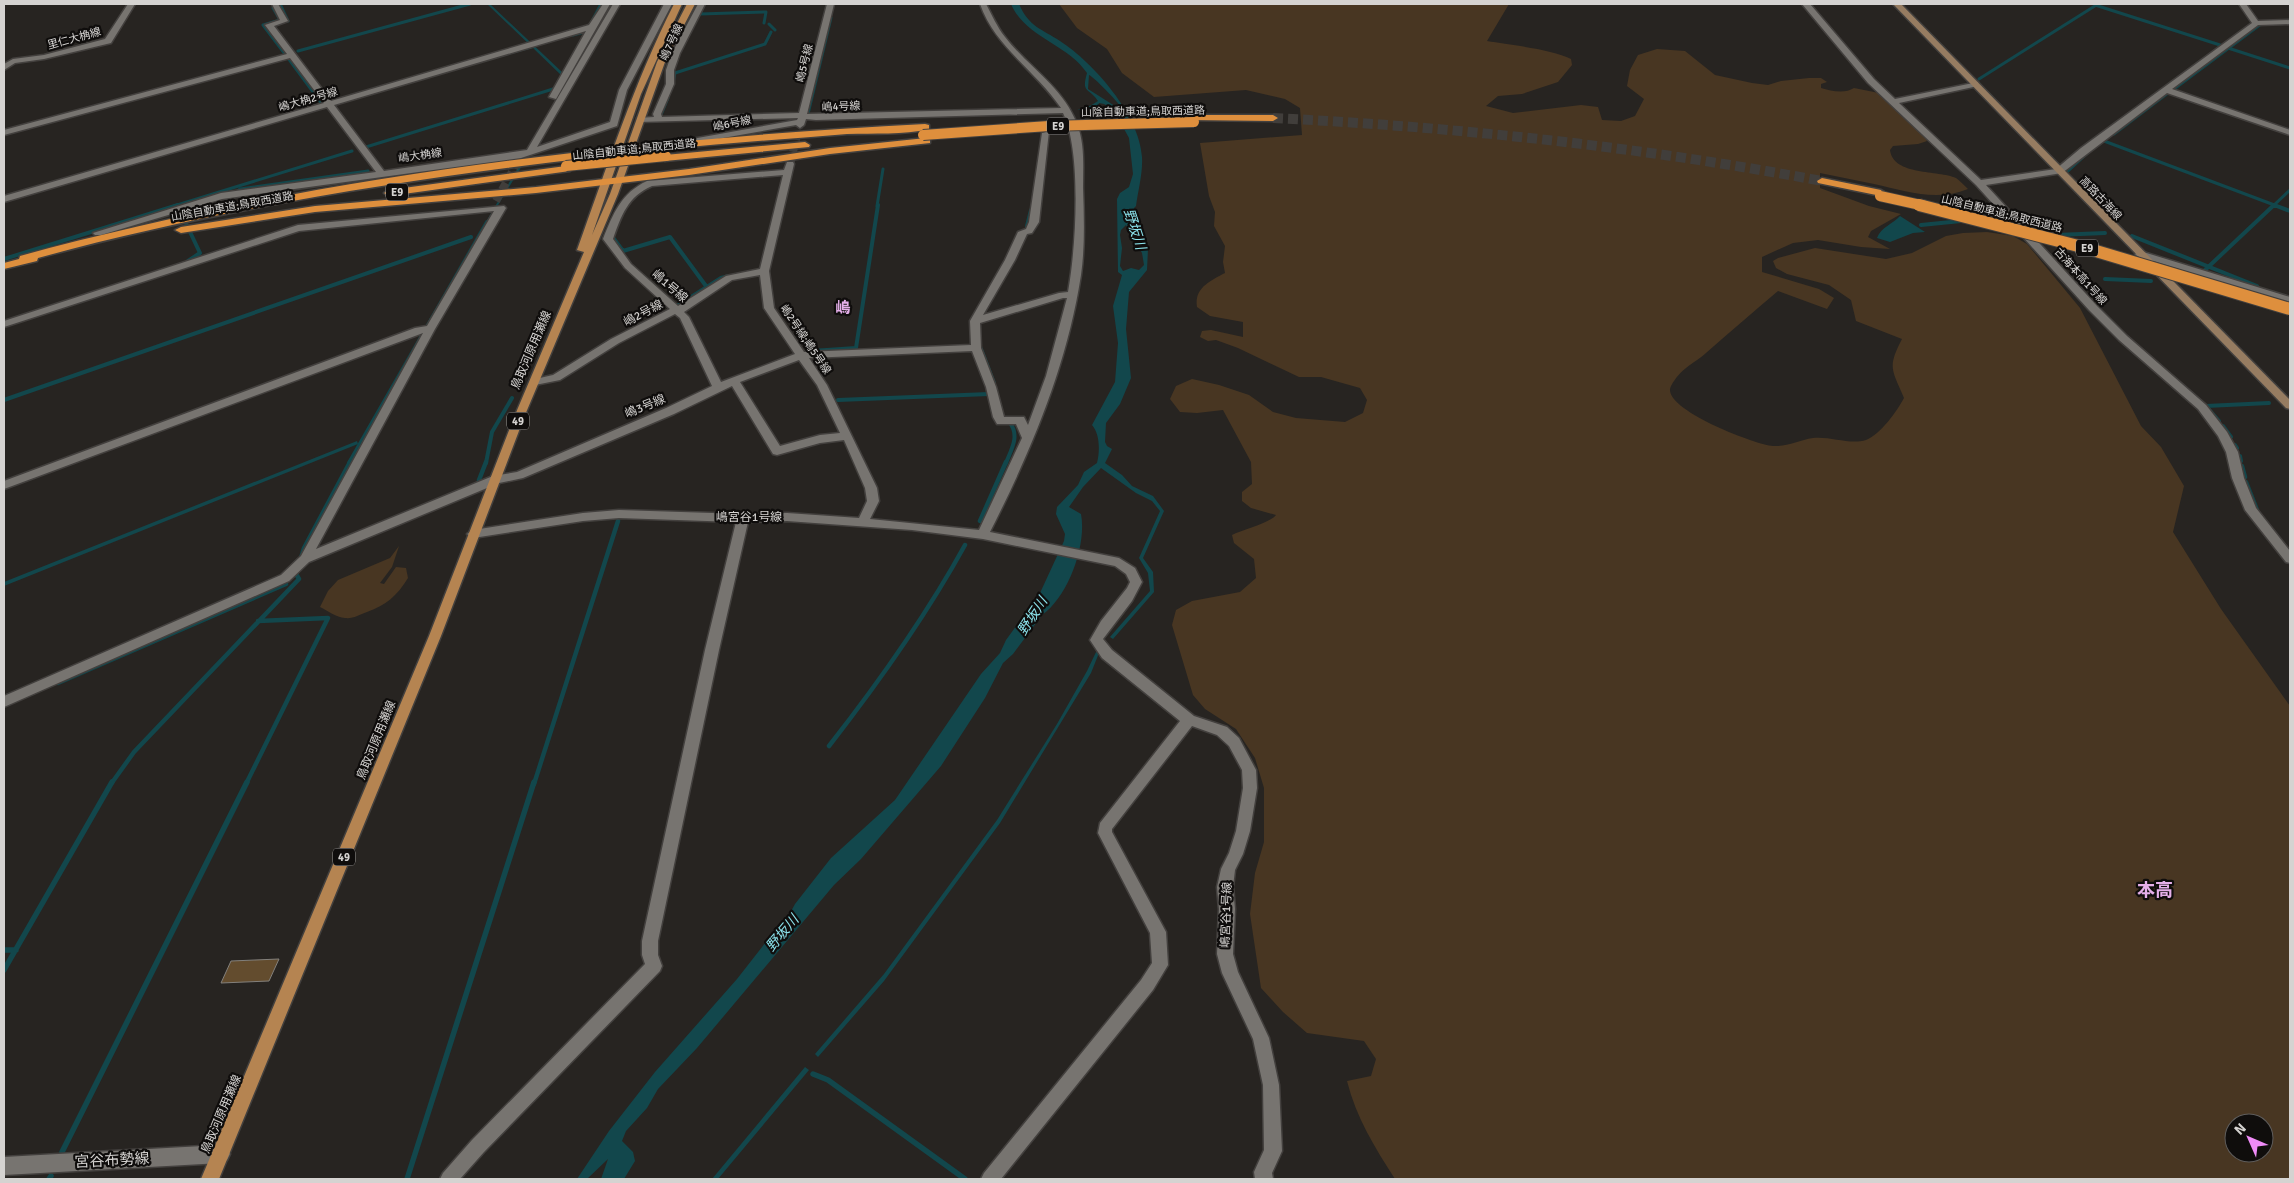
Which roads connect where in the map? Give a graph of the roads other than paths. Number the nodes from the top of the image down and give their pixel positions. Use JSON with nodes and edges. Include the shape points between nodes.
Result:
{"nodes":[{"id":1,"x":131,"y":4,"type":"edge"},
{"id":2,"x":275,"y":4,"type":"edge"},
{"id":3,"x":606,"y":4,"type":"edge"},
{"id":4,"x":617,"y":4,"type":"edge"},
{"id":5,"x":668,"y":4,"type":"edge"},
{"id":6,"x":678,"y":4,"type":"edge"},
{"id":7,"x":691,"y":4,"type":"edge"},
{"id":8,"x":700,"y":4,"type":"edge"},
{"id":9,"x":830,"y":4,"type":"edge"},
{"id":10,"x":983,"y":4,"type":"edge"},
{"id":11,"x":1806,"y":4,"type":"edge"},
{"id":12,"x":1897,"y":4,"type":"edge"},
{"id":13,"x":2242,"y":4,"type":"edge"},
{"id":14,"x":2256,"y":22,"type":"junction"},
{"id":15,"x":2290,"y":22,"type":"edge"},
{"id":16,"x":592,"y":27,"type":"junction"},
{"id":17,"x":290,"y":55,"type":"junction"},
{"id":18,"x":4,"y":68,"type":"edge"},
{"id":19,"x":1975,"y":84,"type":"junction"},
{"id":20,"x":2166,"y":90,"type":"junction"},
{"id":21,"x":1893,"y":102,"type":"junction"},
{"id":22,"x":329,"y":104,"type":"junction"},
{"id":23,"x":1066,"y":110,"type":"junction"},
{"id":24,"x":660,"y":119,"type":"junction"},
{"id":25,"x":640,"y":120,"type":"junction"},
{"id":26,"x":1273,"y":120,"type":"tunnel mouth"},
{"id":27,"x":628,"y":122,"type":"junction"},
{"id":28,"x":801,"y":122,"type":"junction"},
{"id":29,"x":614,"y":124,"type":"junction"},
{"id":30,"x":1046,"y":132,"type":"dead end"},
{"id":31,"x":4,"y":133,"type":"edge"},
{"id":32,"x":2290,"y":133,"type":"edge"},
{"id":33,"x":924,"y":134,"type":"junction"},
{"id":34,"x":630,"y":150,"type":"junction"},
{"id":35,"x":617,"y":151,"type":"junction"},
{"id":36,"x":666,"y":154,"type":"junction"},
{"id":37,"x":523,"y":155,"type":"junction"},
{"id":38,"x":2059,"y":171,"type":"junction"},
{"id":39,"x":381,"y":173,"type":"junction"},
{"id":40,"x":620,"y":179,"type":"junction"},
{"id":41,"x":608,"y":180,"type":"junction"},
{"id":42,"x":1822,"y":182,"type":"tunnel mouth"},
{"id":43,"x":1979,"y":183,"type":"junction"},
{"id":44,"x":1881,"y":195,"type":"junction"},
{"id":45,"x":4,"y":199,"type":"edge"},
{"id":46,"x":229,"y":216,"type":"junction"},
{"id":47,"x":98,"y":233,"type":"dead end"},
{"id":48,"x":592,"y":237,"type":"junction"},
{"id":49,"x":608,"y":239,"type":"junction"},
{"id":50,"x":2140,"y":254,"type":"junction"},
{"id":51,"x":4,"y":264,"type":"edge"},
{"id":52,"x":764,"y":271,"type":"junction"},
{"id":53,"x":1072,"y":294,"type":"junction"},
{"id":54,"x":2290,"y":300,"type":"edge"},
{"id":55,"x":2290,"y":305,"type":"edge"},
{"id":56,"x":2290,"y":309,"type":"edge"},
{"id":57,"x":678,"y":311,"type":"junction"},
{"id":58,"x":975,"y":321,"type":"junction"},
{"id":59,"x":4,"y":324,"type":"edge"},
{"id":60,"x":430,"y":329,"type":"junction"},
{"id":61,"x":976,"y":348,"type":"junction"},
{"id":62,"x":802,"y":355,"type":"junction"},
{"id":63,"x":734,"y":381,"type":"junction"},
{"id":64,"x":535,"y":382,"type":"junction"},
{"id":65,"x":718,"y":387,"type":"junction"},
{"id":66,"x":2290,"y":406,"type":"edge"},
{"id":67,"x":846,"y":436,"type":"junction"},
{"id":68,"x":1028,"y":438,"type":"junction"},
{"id":69,"x":497,"y":478,"type":"junction"},
{"id":70,"x":4,"y":485,"type":"edge"},
{"id":71,"x":743,"y":518,"type":"junction"},
{"id":72,"x":863,"y":522,"type":"junction"},
{"id":73,"x":473,"y":534,"type":"junction"},
{"id":74,"x":983,"y":535,"type":"junction"},
{"id":75,"x":2290,"y":558,"type":"edge"},
{"id":76,"x":306,"y":559,"type":"junction"},
{"id":77,"x":4,"y":702,"type":"edge"},
{"id":78,"x":1188,"y":720,"type":"junction"},
{"id":79,"x":221,"y":1154,"type":"junction"},
{"id":80,"x":4,"y":1166,"type":"edge"},
{"id":81,"x":210,"y":1179,"type":"edge"},
{"id":82,"x":449,"y":1179,"type":"edge"},
{"id":83,"x":990,"y":1179,"type":"edge"},
{"id":84,"x":1264,"y":1179,"type":"edge"}],
"edges":[{"from":1,"to":18,"type":"street","name":"里仁大桷線","via":[[108,41],[13,61]]},
{"from":2,"to":17,"type":"street","via":[[284,21],[269,25]]},
{"from":3,"to":16,"type":"street"},
{"from":4,"to":37,"type":"street"},
{"from":5,"to":29,"type":"street","via":[[623,90]]},
{"from":6,"to":27,"type":"main road","name":"鳥取河原用瀬線","number":"49","via":[[663,32]]},
{"from":7,"to":25,"type":"main road","name":"鳥取河原用瀬線","number":"49","via":[[660,62]]},
{"from":8,"to":24,"type":"street","name":"嶋7号線","via":[[670,70],[670,84],[657,114]]},
{"from":9,"to":28,"type":"street","name":"嶋5号線"},
{"from":10,"to":23,"type":"street","via":[[996,33],[1055,94]]},
{"from":11,"to":21,"type":"street","name":"古海本高1号線"},
{"from":12,"to":19,"type":"main road","name":"高路古海線"},
{"from":13,"to":14,"type":"street"},
{"from":14,"to":15,"type":"street"},
{"from":14,"to":20,"type":"street"},
{"from":16,"to":22,"type":"street","name":"嶋大桷2号線"},
{"from":16,"to":37,"type":"street"},
{"from":17,"to":22,"type":"street"},
{"from":17,"to":31,"type":"street"},
{"from":19,"to":21,"type":"street"},
{"from":19,"to":38,"type":"main road","name":"高路古海線"},
{"from":20,"to":32,"type":"street"},
{"from":20,"to":38,"type":"street"},
{"from":21,"to":43,"type":"street","name":"古海本高1号線"},
{"from":22,"to":39,"type":"street"},
{"from":22,"to":45,"type":"street","name":"嶋大桷2号線"},
{"from":23,"to":28,"type":"street","name":"嶋4号線","via":[[1044,115]]},
{"from":23,"to":53,"type":"street","via":[[1076,134],[1078,174],[1079,224]]},
{"from":24,"to":25,"type":"street","name":"嶋4号線"},
{"from":24,"to":28,"type":"street","name":"嶋4号線","via":[[796,115]]},
{"from":25,"to":34,"type":"main road","name":"鳥取河原用瀬線","number":"49"},
{"from":26,"to":33,"type":"highway","name":"山陰自動車道;鳥取西道路","bridge":true,"via":[[1135,122]]},
{"from":27,"to":29,"type":"street","name":"嶋大桷線"},
{"from":27,"to":35,"type":"main road","name":"鳥取河原用瀬線","number":"49"},
{"from":28,"to":36,"type":"street","name":"嶋6号線"},
{"from":29,"to":37,"type":"street","name":"嶋大桷線"},
{"from":30,"to":58,"type":"street","via":[[1034,222],[1029,231],[1023,232]]},
{"from":33,"to":36,"type":"highway","name":"山陰自動車道;鳥取西道路","number":"E9"},
{"from":33,"to":40,"type":"highway","via":[[689,172]]},
{"from":34,"to":35,"type":"highway"},
{"from":34,"to":36,"type":"highway"},
{"from":34,"to":40,"type":"main road","name":"鳥取河原用瀬線","number":"49"},
{"from":35,"to":41,"type":"main road","name":"鳥取河原用瀬線","number":"49"},
{"from":35,"to":46,"type":"highway","via":[[409,179]]},
{"from":36,"to":46,"type":"highway","name":"山陰自動車道;鳥取西道路","number":"E9","bridge":true},
{"from":37,"to":39,"type":"street","name":"嶋大桷線"},
{"from":38,"to":43,"type":"street"},
{"from":38,"to":50,"type":"main road","name":"高路古海線"},
{"from":39,"to":47,"type":"street","name":"嶋大桷線","via":[[221,196]]},
{"from":40,"to":41,"type":"highway"},
{"from":40,"to":48,"type":"main road","name":"鳥取河原用瀬線","number":"49"},
{"from":41,"to":46,"type":"highway","via":[[460,198]]},
{"from":41,"to":48,"type":"main road","name":"鳥取河原用瀬線","number":"49"},
{"from":42,"to":44,"type":"highway","name":"山陰自動車道;鳥取西道路","number":"E9"},
{"from":43,"to":75,"type":"street","name":"古海本高1号線","via":[[2093,308],[2202,408],[2232,452],[2251,510]]},
{"from":44,"to":55,"type":"highway","name":"山陰自動車道;鳥取西道路","number":"E9","bridge":true,"via":[[2112,250]]},
{"from":44,"to":56,"type":"highway","name":"山陰自動車道;鳥取西道路","number":"E9","bridge":true,"via":[[2112,254]]},
{"from":46,"to":51,"type":"highway","name":"山陰自動車道;鳥取西道路","number":"E9"},
{"from":46,"to":51,"type":"highway","name":"山陰自動車道;鳥取西道路","number":"E9"},
{"from":48,"to":49,"type":"street"},
{"from":48,"to":64,"type":"main road","name":"鳥取河原用瀬線","number":"49"},
{"from":49,"to":52,"type":"street","name":"嶋2号線;嶋5号線","via":[[624,200],[642,186],[789,168]]},
{"from":49,"to":57,"type":"street","name":"嶋1号線","via":[[628,266]]},
{"from":50,"to":54,"type":"street"},
{"from":50,"to":66,"type":"main road","name":"高路古海線"},
{"from":52,"to":57,"type":"street","name":"嶋2号線","via":[[729,278]]},
{"from":52,"to":62,"type":"street","name":"嶋2号線;嶋5号線","via":[[769,308]]},
{"from":53,"to":58,"type":"street"},
{"from":53,"to":68,"type":"street","via":[[1040,410]]},
{"from":57,"to":64,"type":"street","name":"嶋2号線","via":[[622,338],[556,378]]},
{"from":57,"to":65,"type":"street","name":"嶋1号線","via":[[684,317]]},
{"from":58,"to":61,"type":"street"},
{"from":59,"to":60,"type":"street","via":[[298,228],[496,206]]},
{"from":60,"to":70,"type":"street","via":[[418,330]]},
{"from":60,"to":76,"type":"street"},
{"from":61,"to":62,"type":"street","name":"嶋3号線"},
{"from":61,"to":68,"type":"street","via":[[998,417],[1001,421],[1020,420]]},
{"from":62,"to":63,"type":"street","name":"嶋3号線"},
{"from":62,"to":67,"type":"street","name":"嶋2号線;嶋5号線","via":[[832,403]]},
{"from":63,"to":65,"type":"street","name":"嶋3号線"},
{"from":63,"to":67,"type":"street","via":[[777,451],[820,439]]},
{"from":64,"to":69,"type":"main road","name":"鳥取河原用瀬線","number":"49"},
{"from":65,"to":69,"type":"street","name":"嶋3号線","via":[[670,411],[519,475]]},
{"from":67,"to":72,"type":"street","name":"嶋2号線;嶋5号線","via":[[871,488],[873,501]]},
{"from":68,"to":74,"type":"street"},
{"from":69,"to":73,"type":"main road","name":"鳥取河原用瀬線","number":"49"},
{"from":69,"to":76,"type":"street","name":"嶋3号線"},
{"from":71,"to":72,"type":"street","name":"嶋宮谷1号線","via":[[787,516]]},
{"from":71,"to":73,"type":"street","name":"嶋宮谷1号線","via":[[619,514]]},
{"from":71,"to":82,"type":"street","via":[[650,941],[654,966]]},
{"from":72,"to":74,"type":"street","name":"嶋宮谷1号線"},
{"from":73,"to":79,"type":"main road","name":"鳥取河原用瀬線","number":"49","via":[[436,636]]},
{"from":74,"to":78,"type":"street","name":"嶋宮谷1号線","via":[[1119,562],[1131,571],[1136,582],[1131,594],[1100,630],[1096,640],[1107,654]]},
{"from":76,"to":77,"type":"street","via":[[285,578]]},
{"from":78,"to":83,"type":"street","via":[[1105,827],[1104,833],[1158,932],[1160,965]]},
{"from":78,"to":84,"type":"street","name":"嶋宮谷1号線","via":[[1222,730],[1234,742],[1249,770],[1250,788],[1243,831],[1228,869],[1225,887],[1225,954],[1230,973],[1261,1038],[1271,1085],[1273,1151],[1263,1172]]},
{"from":79,"to":80,"type":"street","name":"宮谷布勢線"},
{"from":79,"to":81,"type":"main road","name":"鳥取河原用瀬線","number":"49"}]}
